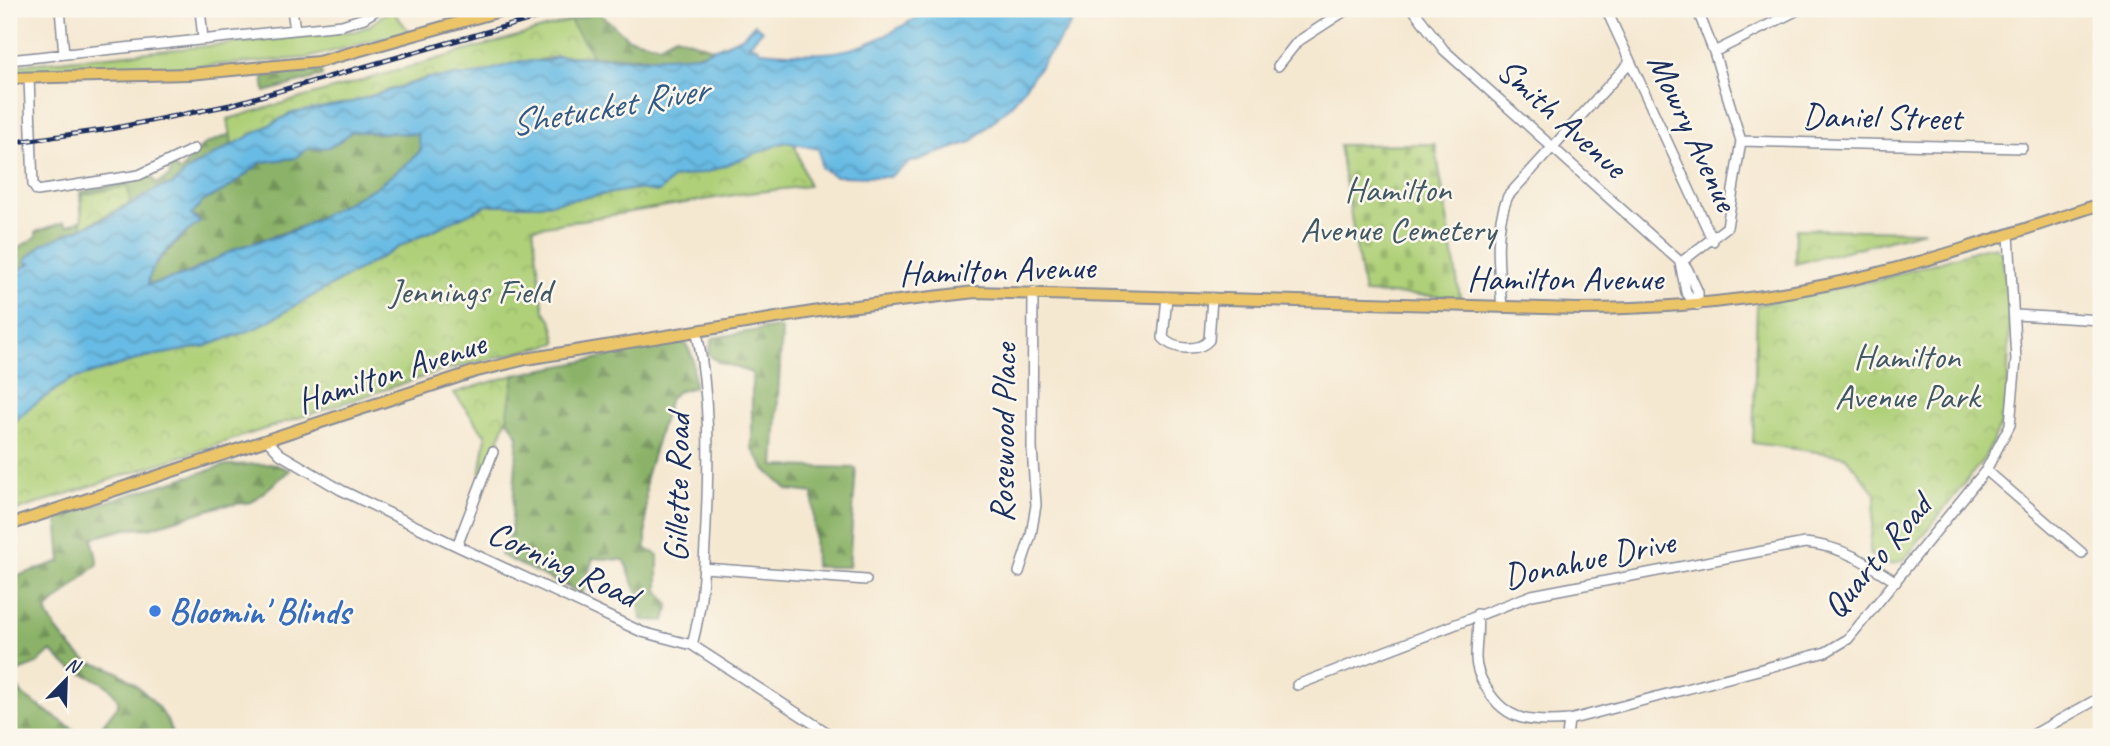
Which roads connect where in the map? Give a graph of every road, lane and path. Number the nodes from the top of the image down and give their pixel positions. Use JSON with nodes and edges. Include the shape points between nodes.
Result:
{"nodes":[{"id":1,"x":60,"y":9,"type":"edge"},
{"id":2,"x":200,"y":9,"type":"edge"},
{"id":3,"x":292,"y":9,"type":"edge"},
{"id":4,"x":378,"y":9,"type":"edge"},
{"id":5,"x":506,"y":9,"type":"edge"},
{"id":6,"x":1348,"y":9,"type":"edge"},
{"id":7,"x":1413,"y":9,"type":"edge"},
{"id":8,"x":1606,"y":9,"type":"edge"},
{"id":9,"x":1697,"y":9,"type":"edge"},
{"id":10,"x":1800,"y":9,"type":"edge"},
{"id":11,"x":295,"y":30,"type":"junction"},
{"id":12,"x":203,"y":39,"type":"junction"},
{"id":13,"x":1714,"y":52,"type":"junction"},
{"id":14,"x":64,"y":54,"type":"junction"},
{"id":15,"x":9,"y":60,"type":"edge"},
{"id":16,"x":1630,"y":62,"type":"junction"},
{"id":17,"x":1278,"y":66,"type":"dead end"},
{"id":18,"x":9,"y":78,"type":"edge"},
{"id":19,"x":29,"y":78,"type":"junction"},
{"id":20,"x":1741,"y":141,"type":"junction"},
{"id":21,"x":1551,"y":148,"type":"junction"},
{"id":22,"x":2022,"y":148,"type":"dead end"},
{"id":23,"x":194,"y":149,"type":"dead end"},
{"id":24,"x":2101,"y":204,"type":"edge"},
{"id":25,"x":2009,"y":234,"type":"junction"},
{"id":26,"x":1713,"y":241,"type":"junction"},
{"id":27,"x":1680,"y":263,"type":"junction"},
{"id":28,"x":1033,"y":292,"type":"junction"},
{"id":29,"x":1167,"y":296,"type":"junction"},
{"id":30,"x":1212,"y":298,"type":"junction"},
{"id":31,"x":1698,"y":305,"type":"junction"},
{"id":32,"x":1502,"y":307,"type":"junction"},
{"id":33,"x":2016,"y":316,"type":"junction"},
{"id":34,"x":2101,"y":320,"type":"edge"},
{"id":35,"x":697,"y":332,"type":"junction"},
{"id":36,"x":268,"y":441,"type":"junction"},
{"id":37,"x":493,"y":452,"type":"dead end"},
{"id":38,"x":1986,"y":470,"type":"junction"},
{"id":39,"x":9,"y":525,"type":"edge"},
{"id":40,"x":457,"y":546,"type":"junction"},
{"id":41,"x":2082,"y":553,"type":"dead end"},
{"id":42,"x":704,"y":568,"type":"junction"},
{"id":43,"x":1019,"y":572,"type":"dead end"},
{"id":44,"x":866,"y":580,"type":"dead end"},
{"id":45,"x":1896,"y":582,"type":"junction"},
{"id":46,"x":1477,"y":614,"type":"junction"},
{"id":47,"x":692,"y":645,"type":"junction"},
{"id":48,"x":1297,"y":685,"type":"dead end"},
{"id":49,"x":2101,"y":697,"type":"edge"},
{"id":50,"x":1569,"y":720,"type":"junction"},
{"id":51,"x":834,"y":737,"type":"edge"},
{"id":52,"x":1567,"y":737,"type":"edge"},
{"id":53,"x":2029,"y":737,"type":"edge"}],
"edges":[{"from":1,"to":14,"type":"street"},
{"from":2,"to":12,"type":"street"},
{"from":3,"to":11,"type":"street"},
{"from":4,"to":11,"type":"street","via":[[349,23]]},
{"from":5,"to":19,"type":"main road","via":[[318,62],[190,74]]},
{"from":6,"to":17,"type":"street","via":[[1302,38]]},
{"from":7,"to":21,"type":"street","name":"Smith Avenue","via":[[1444,50]]},
{"from":8,"to":16,"type":"street","name":"Mowry Avenue"},
{"from":9,"to":13,"type":"street"},
{"from":10,"to":13,"type":"street"},
{"from":11,"to":12,"type":"street"},
{"from":12,"to":14,"type":"street"},
{"from":13,"to":20,"type":"street"},
{"from":14,"to":15,"type":"street"},
{"from":16,"to":21,"type":"street"},
{"from":16,"to":26,"type":"street","name":"Mowry Avenue"},
{"from":18,"to":19,"type":"main road"},
{"from":19,"to":23,"type":"street","via":[[35,190],[139,175]]},
{"from":20,"to":22,"type":"street","name":"Daniel Street"},
{"from":20,"to":26,"type":"street","via":[[1727,227]]},
{"from":21,"to":27,"type":"street","name":"Smith Avenue"},
{"from":21,"to":32,"type":"street","via":[[1508,196],[1501,213]]},
{"from":24,"to":25,"type":"main road","name":"Hamilton Avenue"},
{"from":25,"to":31,"type":"main road","name":"Hamilton Avenue","via":[[1840,282]]},
{"from":25,"to":33,"type":"street","name":"Quarto Road"},
{"from":26,"to":27,"type":"street"},
{"from":27,"to":31,"type":"street","name":"Smith Avenue","via":[[1692,276]]},
{"from":28,"to":29,"type":"main road","name":"Hamilton Avenue"},
{"from":28,"to":35,"type":"main road","name":"Hamilton Avenue","via":[[906,298]]},
{"from":28,"to":43,"type":"street","name":"Rosewood Place","via":[[1036,505]]},
{"from":29,"to":30,"type":"main road","name":"Hamilton Avenue"},
{"from":29,"to":30,"type":"street","via":[[1163,338],[1189,348],[1209,340]]},
{"from":30,"to":32,"type":"main road","name":"Hamilton Avenue"},
{"from":31,"to":32,"type":"main road","name":"Hamilton Avenue"},
{"from":33,"to":34,"type":"street"},
{"from":33,"to":38,"type":"street","name":"Quarto Road","via":[[2010,425]]},
{"from":35,"to":36,"type":"main road","name":"Hamilton Avenue","via":[[473,372]]},
{"from":35,"to":42,"type":"street","name":"Gillette Road","via":[[709,406]]},
{"from":36,"to":39,"type":"main road","name":"Hamilton Avenue"},
{"from":36,"to":40,"type":"street","name":"Corning Road","via":[[280,454],[341,489]]},
{"from":37,"to":40,"type":"street"},
{"from":38,"to":41,"type":"street"},
{"from":38,"to":45,"type":"street","name":"Quarto Road"},
{"from":40,"to":47,"type":"street","name":"Corning Road","via":[[642,632]]},
{"from":42,"to":44,"type":"street"},
{"from":42,"to":47,"type":"street","name":"Gillette Road"},
{"from":45,"to":46,"type":"street","name":"Donahue Drive","via":[[1855,554],[1805,543],[1532,595]]},
{"from":45,"to":50,"type":"street","name":"Quarto Road","via":[[1848,639],[1826,652]]},
{"from":46,"to":48,"type":"street","name":"Donahue Drive"},
{"from":46,"to":50,"type":"street","name":"Quarto Road","via":[[1476,660],[1495,704],[1519,719]]},
{"from":47,"to":51,"type":"street","name":"Corning Road"},
{"from":49,"to":53,"type":"street"},
{"from":50,"to":52,"type":"street"}]}
